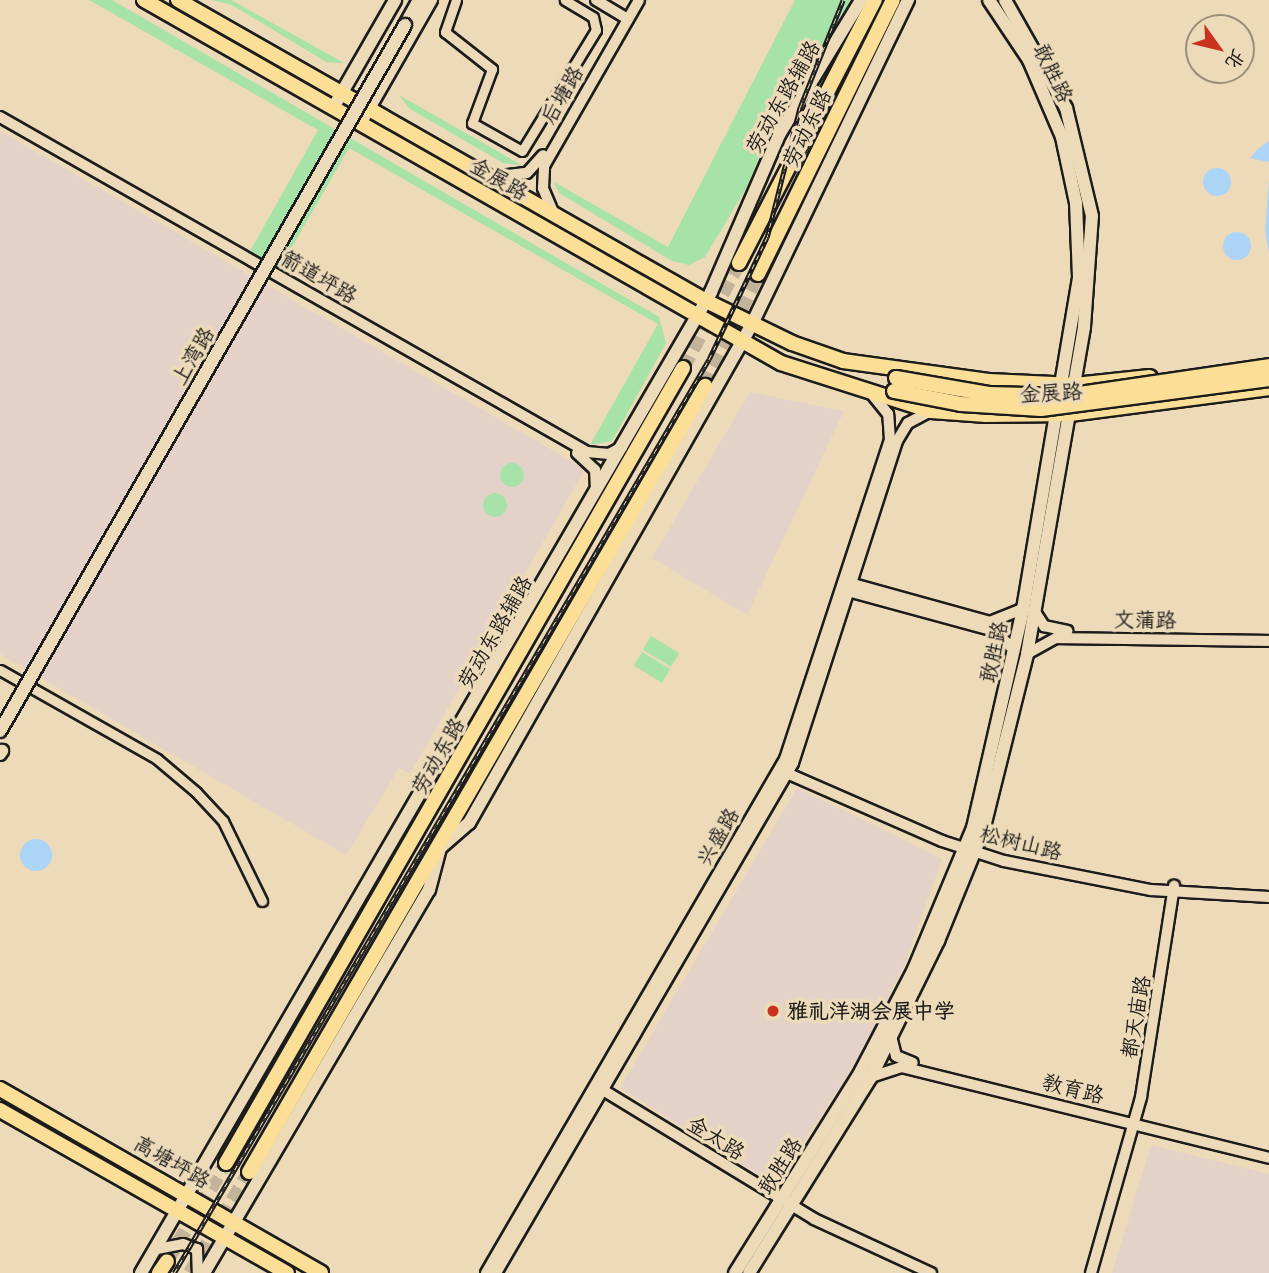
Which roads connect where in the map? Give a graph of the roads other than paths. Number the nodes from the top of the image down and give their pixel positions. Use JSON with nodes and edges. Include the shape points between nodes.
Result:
{"nodes":[{"id":1,"x":144,"y":0,"type":"edge"},
{"id":2,"x":395,"y":0,"type":"edge"},
{"id":3,"x":409,"y":0,"type":"edge"},
{"id":4,"x":419,"y":0,"type":"edge"},
{"id":5,"x":431,"y":0,"type":"edge"},
{"id":6,"x":456,"y":0,"type":"edge"},
{"id":7,"x":565,"y":0,"type":"edge"},
{"id":8,"x":596,"y":0,"type":"edge"},
{"id":9,"x":610,"y":0,"type":"edge"},
{"id":10,"x":639,"y":0,"type":"edge"},
{"id":11,"x":861,"y":0,"type":"edge"},
{"id":12,"x":876,"y":0,"type":"edge"},
{"id":13,"x":893,"y":0,"type":"edge"},
{"id":14,"x":908,"y":0,"type":"edge"},
{"id":15,"x":989,"y":0,"type":"edge"},
{"id":16,"x":1005,"y":0,"type":"edge"},
{"id":17,"x":180,"y":1,"type":"edge"},
{"id":18,"x":628,"y":11,"type":"edge"},
{"id":19,"x":401,"y":23,"type":"junction"},
{"id":20,"x":341,"y":93,"type":"junction"},
{"id":21,"x":332,"y":108,"type":"junction"},
{"id":22,"x":369,"y":108,"type":"junction"},
{"id":23,"x":0,"y":117,"type":"edge"},
{"id":24,"x":0,"y":124,"type":"edge"},
{"id":25,"x":360,"y":124,"type":"junction"},
{"id":26,"x":490,"y":176,"type":"junction"},
{"id":27,"x":553,"y":212,"type":"junction"},
{"id":28,"x":739,"y":264,"type":"tunnel mouth"},
{"id":29,"x":758,"y":274,"type":"tunnel mouth"},
{"id":30,"x":706,"y":301,"type":"junction"},
{"id":31,"x":695,"y":319,"type":"junction"},
{"id":32,"x":752,"y":324,"type":"junction"},
{"id":33,"x":740,"y":345,"type":"junction"},
{"id":34,"x":1269,"y":359,"type":"edge"},
{"id":35,"x":843,"y":361,"type":"junction"},
{"id":36,"x":1269,"y":366,"type":"edge"},
{"id":37,"x":683,"y":368,"type":"tunnel mouth"},
{"id":38,"x":839,"y":379,"type":"junction"},
{"id":39,"x":1269,"y":379,"type":"edge"},
{"id":40,"x":895,"y":384,"type":"junction"},
{"id":41,"x":1068,"y":384,"type":"junction"},
{"id":42,"x":705,"y":386,"type":"tunnel mouth"},
{"id":43,"x":1269,"y":388,"type":"edge"},
{"id":44,"x":869,"y":391,"type":"junction"},
{"id":45,"x":931,"y":411,"type":"junction"},
{"id":46,"x":1063,"y":414,"type":"junction"},
{"id":47,"x":622,"y":447,"type":"junction"},
{"id":48,"x":596,"y":492,"type":"junction"},
{"id":49,"x":847,"y":587,"type":"junction"},
{"id":50,"x":1029,"y":610,"type":"junction"},
{"id":51,"x":1269,"y":635,"type":"edge"},
{"id":52,"x":1269,"y":641,"type":"edge"},
{"id":53,"x":1014,"y":650,"type":"junction"},
{"id":54,"x":1027,"y":654,"type":"junction"},
{"id":55,"x":0,"y":670,"type":"edge"},
{"id":56,"x":0,"y":714,"type":"edge"},
{"id":57,"x":0,"y":731,"type":"edge"},
{"id":58,"x":785,"y":769,"type":"junction"},
{"id":59,"x":433,"y":807,"type":"junction"},
{"id":60,"x":440,"y":848,"type":"junction"},
{"id":61,"x":970,"y":848,"type":"junction"},
{"id":62,"x":384,"y":863,"type":"junction"},
{"id":63,"x":1177,"y":889,"type":"junction"},
{"id":64,"x":1269,"y":891,"type":"edge"},
{"id":65,"x":1269,"y":897,"type":"edge"},
{"id":66,"x":262,"y":901,"type":"dead end"},
{"id":67,"x":892,"y":1040,"type":"junction"},
{"id":68,"x":871,"y":1077,"type":"junction"},
{"id":69,"x":0,"y":1089,"type":"edge"},
{"id":70,"x":597,"y":1091,"type":"junction"},
{"id":71,"x":0,"y":1110,"type":"edge"},
{"id":72,"x":1139,"y":1122,"type":"junction"},
{"id":73,"x":1269,"y":1152,"type":"edge"},
{"id":74,"x":1269,"y":1158,"type":"edge"},
{"id":75,"x":226,"y":1163,"type":"tunnel mouth"},
{"id":76,"x":249,"y":1172,"type":"tunnel mouth"},
{"id":77,"x":191,"y":1197,"type":"junction"},
{"id":78,"x":785,"y":1205,"type":"junction"},
{"id":79,"x":180,"y":1212,"type":"junction"},
{"id":80,"x":234,"y":1222,"type":"junction"},
{"id":81,"x":225,"y":1238,"type":"junction"},
{"id":82,"x":157,"y":1249,"type":"junction"},
{"id":83,"x":141,"y":1273,"type":"edge"},
{"id":84,"x":198,"y":1273,"type":"edge"},
{"id":85,"x":204,"y":1273,"type":"edge"},
{"id":86,"x":287,"y":1273,"type":"edge"},
{"id":87,"x":321,"y":1273,"type":"edge"},
{"id":88,"x":486,"y":1273,"type":"edge"},
{"id":89,"x":496,"y":1273,"type":"edge"},
{"id":90,"x":735,"y":1273,"type":"edge"},
{"id":91,"x":749,"y":1273,"type":"edge"},
{"id":92,"x":915,"y":1273,"type":"edge"},
{"id":93,"x":931,"y":1273,"type":"edge"},
{"id":94,"x":1091,"y":1273,"type":"edge"},
{"id":95,"x":1097,"y":1273,"type":"edge"}],
"edges":[{"from":1,"to":21,"type":"main road","name":"金展路"},
{"from":2,"to":20,"type":"main road"},
{"from":3,"to":19,"type":"main road","name":"上湾路"},
{"from":4,"to":19,"type":"main road","name":"上湾路"},
{"from":5,"to":22,"type":"main road"},
{"from":6,"to":7,"type":"street","via":[[445,32],[492,69],[472,123],[522,151],[596,30],[593,17]]},
{"from":8,"to":18,"type":"street"},
{"from":9,"to":18,"type":"street"},
{"from":10,"to":18,"type":"street","name":"后塘路"},
{"from":11,"to":30,"type":"main road","name":"劳动东路辅路","via":[[779,135]]},
{"from":12,"to":28,"type":"main road","name":"劳动东路"},
{"from":13,"to":29,"type":"main road","name":"劳动东路"},
{"from":14,"to":32,"type":"main road"},
{"from":15,"to":41,"type":"main road","name":"敢胜路","via":[[1029,60],[1056,124],[1076,204],[1079,277]]},
{"from":16,"to":41,"type":"main road","name":"敢胜路","via":[[1066,107],[1092,216]]},
{"from":17,"to":20,"type":"main road","name":"金展路"},
{"from":18,"to":26,"type":"street","name":"后塘路","via":[[537,164],[515,177]]},
{"from":18,"to":27,"type":"street","name":"后塘路","via":[[544,166],[542,188]]},
{"from":19,"to":56,"type":"main road","name":"上湾路"},
{"from":19,"to":57,"type":"main road","name":"上湾路","bridge":true},
{"from":20,"to":21,"type":"main road"},
{"from":20,"to":22,"type":"main road","name":"金展路"},
{"from":21,"to":25,"type":"main road","name":"金展路"},
{"from":22,"to":25,"type":"main road"},
{"from":22,"to":26,"type":"main road","name":"金展路"},
{"from":23,"to":47,"type":"street","name":"箭道坪路","via":[[587,452],[609,454]]},
{"from":24,"to":48,"type":"street","name":"箭道坪路","via":[[584,457],[595,470]]},
{"from":25,"to":31,"type":"main road","name":"金展路"},
{"from":26,"to":27,"type":"main road","name":"金展路"},
{"from":27,"to":30,"type":"main road","name":"金展路"},
{"from":30,"to":31,"type":"main road","name":"劳动东路辅路"},
{"from":30,"to":32,"type":"main road","name":"金展路"},
{"from":31,"to":33,"type":"main road","name":"金展路"},
{"from":31,"to":47,"type":"main road","name":"劳动东路辅路"},
{"from":32,"to":33,"type":"main road"},
{"from":32,"to":35,"type":"main road","name":"金展路"},
{"from":33,"to":38,"type":"main road","name":"金展路"},
{"from":33,"to":60,"type":"main road","via":[[475,812]]},
{"from":34,"to":41,"type":"main road","name":"金展路"},
{"from":35,"to":40,"type":"main road","name":"金展路"},
{"from":35,"to":41,"type":"main road","name":"金展路","via":[[989,381]]},
{"from":36,"to":40,"type":"main road","bridge":true,"via":[[1066,396]]},
{"from":37,"to":59,"type":"main road","name":"劳动东路"},
{"from":38,"to":40,"type":"main road","name":"金展路"},
{"from":38,"to":44,"type":"main road","name":"金展路"},
{"from":39,"to":40,"type":"main road","bridge":true,"via":[[1041,409],[973,406]]},
{"from":41,"to":46,"type":"main road","name":"敢胜路"},
{"from":42,"to":60,"type":"main road"},
{"from":43,"to":46,"type":"main road","name":"金展路"},
{"from":44,"to":45,"type":"main road","name":"金展路"},
{"from":44,"to":49,"type":"street","name":"兴盛路","via":[[883,405],[891,431]]},
{"from":45,"to":46,"type":"main road","name":"金展路"},
{"from":45,"to":49,"type":"street","name":"兴盛路","via":[[908,423],[897,441]]},
{"from":46,"to":50,"type":"main road","name":"敢胜路"},
{"from":47,"to":48,"type":"main road","name":"劳动东路辅路"},
{"from":48,"to":62,"type":"main road","name":"劳动东路辅路"},
{"from":49,"to":50,"type":"street","via":[[990,622]]},
{"from":49,"to":53,"type":"street","via":[[995,631]]},
{"from":49,"to":58,"type":"street","name":"兴盛路"},
{"from":50,"to":51,"type":"street","name":"文蒲路","via":[[1044,626],[1058,631]]},
{"from":50,"to":53,"type":"main road","name":"敢胜路"},
{"from":50,"to":54,"type":"main road","name":"敢胜路"},
{"from":52,"to":54,"type":"street","name":"文蒲路","via":[[1056,638]]},
{"from":53,"to":61,"type":"main road","name":"敢胜路"},
{"from":54,"to":61,"type":"main road","name":"敢胜路","via":[[1004,763]]},
{"from":55,"to":66,"type":"street","via":[[157,760],[196,792],[223,821]]},
{"from":58,"to":61,"type":"street","name":"松树山路"},
{"from":58,"to":70,"type":"street","name":"兴盛路"},
{"from":59,"to":62,"type":"main road"},
{"from":59,"to":75,"type":"main road","name":"劳动东路"},
{"from":60,"to":76,"type":"main road"},
{"from":60,"to":80,"type":"main road","via":[[429,890]]},
{"from":61,"to":63,"type":"street","name":"松树山路"},
{"from":61,"to":67,"type":"main road","name":"敢胜路"},
{"from":61,"to":78,"type":"main road","name":"敢胜路","via":[[914,969]]},
{"from":62,"to":77,"type":"main road","name":"劳动东路辅路"},
{"from":63,"to":64,"type":"street","name":"松树山路"},
{"from":63,"to":65,"type":"street","name":"松树山路"},
{"from":63,"to":72,"type":"street","name":"都天庙路"},
{"from":67,"to":68,"type":"main road","name":"敢胜路"},
{"from":67,"to":72,"type":"street","name":"教育路","via":[[896,1056],[908,1062]]},
{"from":68,"to":72,"type":"street","name":"教育路","via":[[902,1067]]},
{"from":68,"to":78,"type":"main road","name":"敢胜路"},
{"from":69,"to":77,"type":"main road","name":"高塘坪路"},
{"from":70,"to":78,"type":"street","name":"金太路"},
{"from":70,"to":88,"type":"street","name":"兴盛路"},
{"from":70,"to":89,"type":"street","name":"兴盛路"},
{"from":71,"to":79,"type":"main road","name":"高塘坪路"},
{"from":72,"to":73,"type":"street","name":"教育路"},
{"from":72,"to":74,"type":"street","name":"教育路"},
{"from":72,"to":94,"type":"street","name":"都天庙路"},
{"from":72,"to":95,"type":"street","name":"都天庙路"},
{"from":77,"to":79,"type":"main road","name":"劳动东路辅路"},
{"from":77,"to":80,"type":"main road","name":"高塘坪路"},
{"from":78,"to":90,"type":"main road","name":"敢胜路"},
{"from":78,"to":91,"type":"main road","name":"敢胜路"},
{"from":78,"to":92,"type":"street","name":"金太路"},
{"from":78,"to":93,"type":"street","name":"金太路"},
{"from":79,"to":81,"type":"main road","name":"高塘坪路"},
{"from":79,"to":82,"type":"main road","name":"劳动东路辅路"},
{"from":80,"to":81,"type":"main road"},
{"from":80,"to":87,"type":"main road","name":"高塘坪路"},
{"from":81,"to":85,"type":"main road"},
{"from":81,"to":86,"type":"main road","name":"高塘坪路"},
{"from":82,"to":83,"type":"main road","name":"劳动东路辅路"},
{"from":82,"to":84,"type":"street","via":[[183,1244],[197,1249]]}]}
